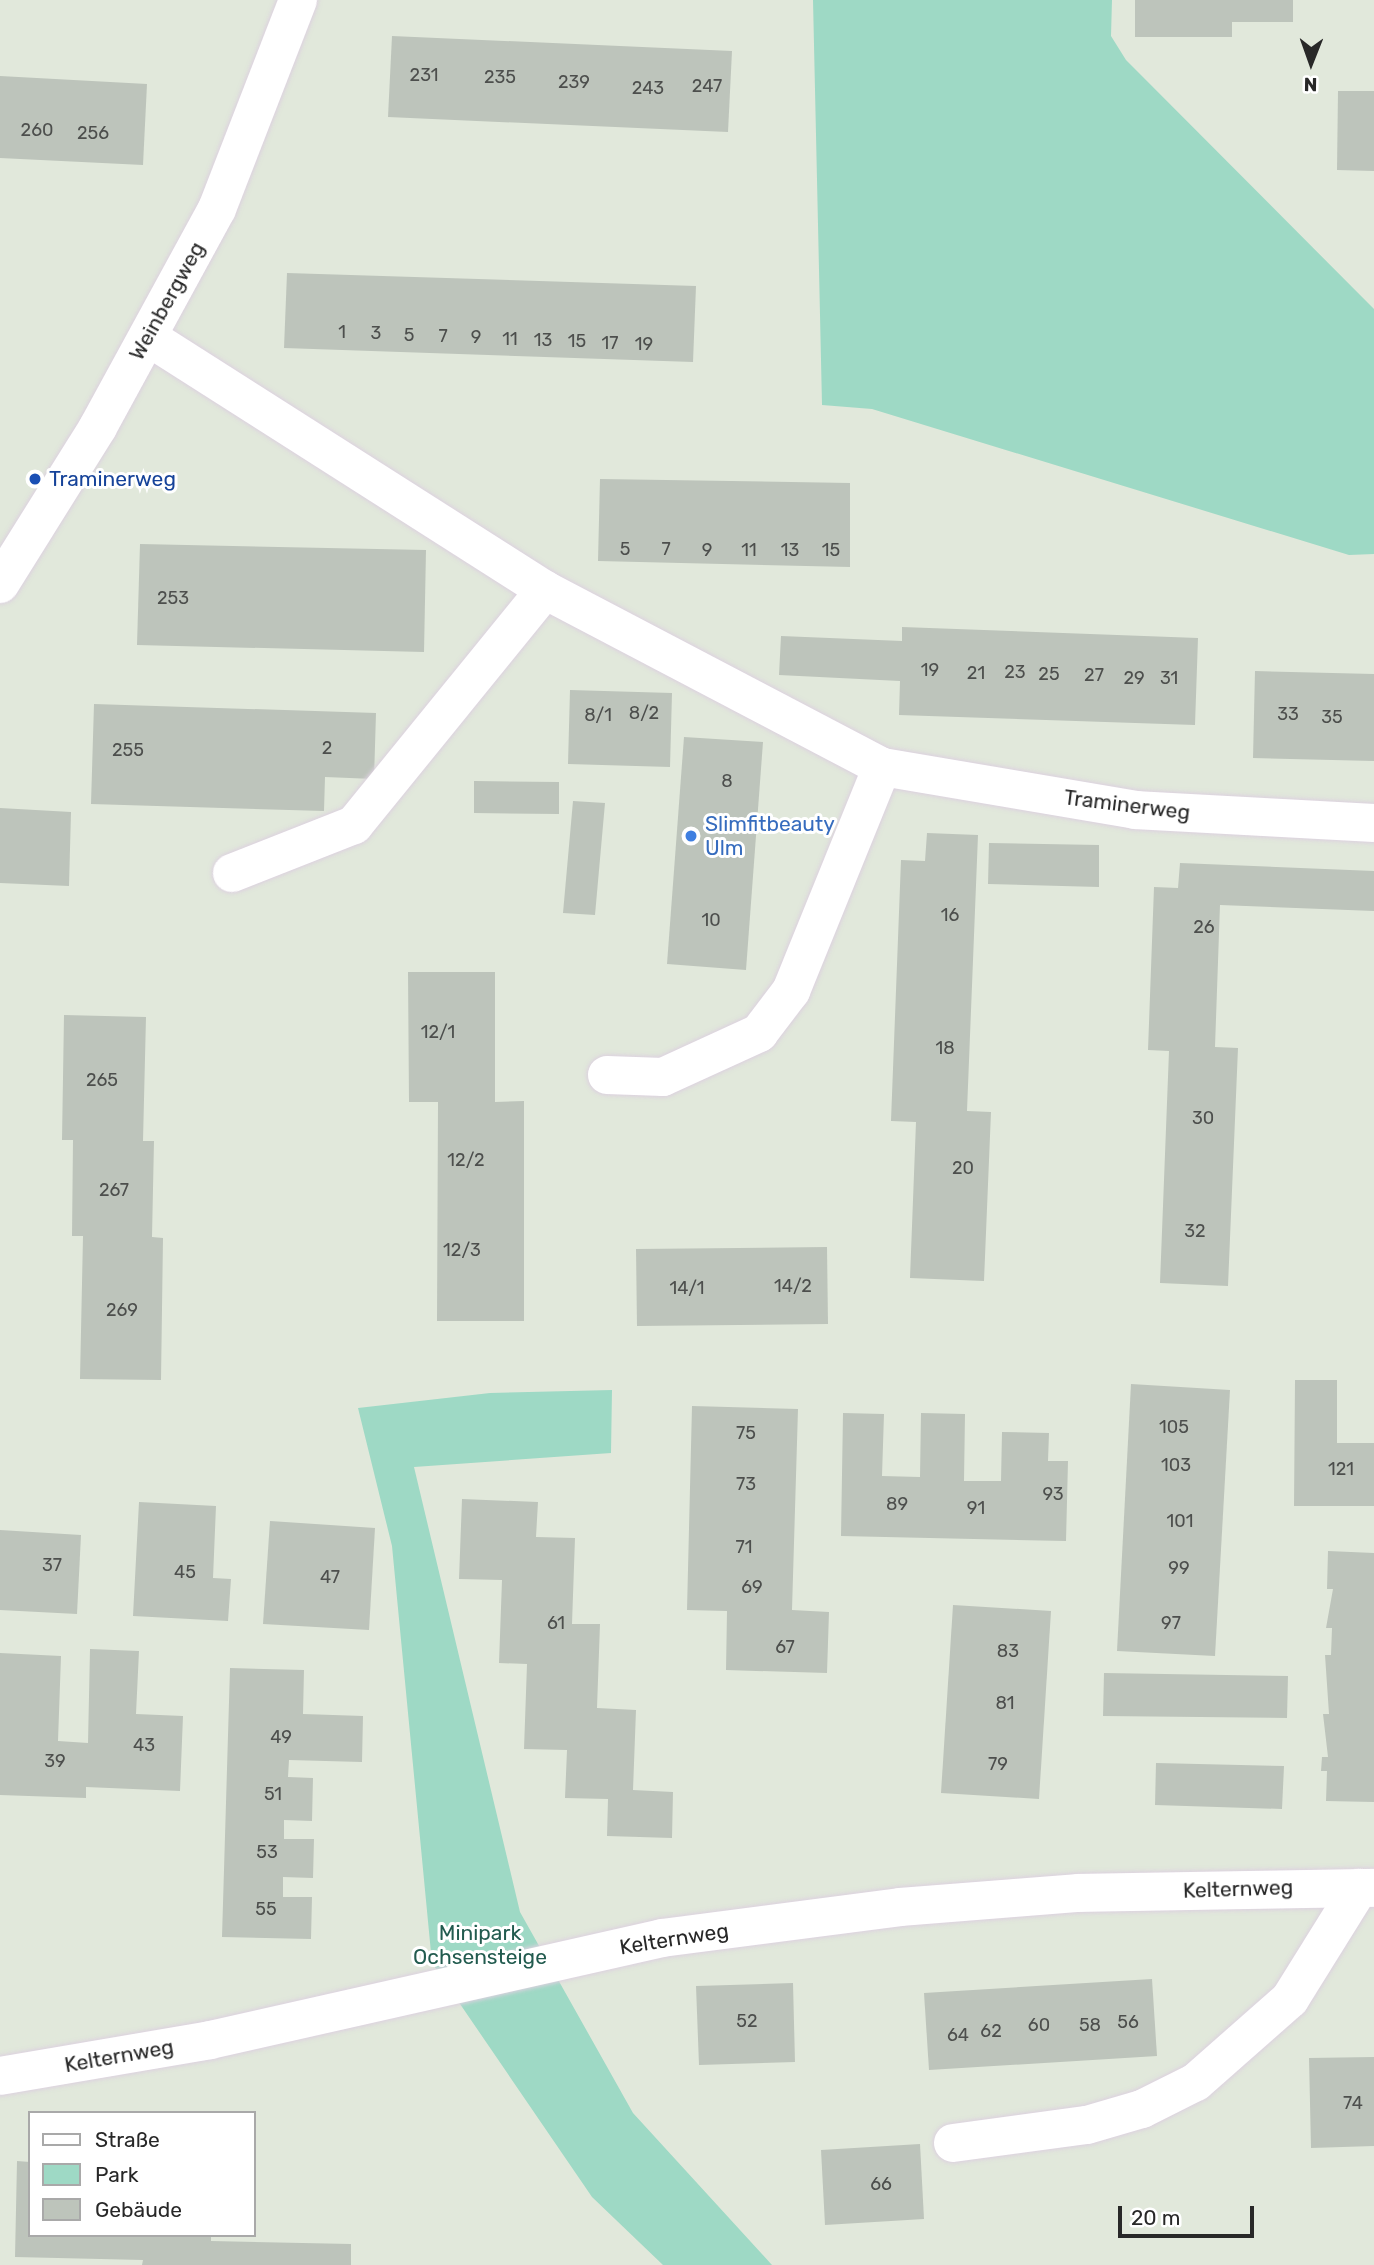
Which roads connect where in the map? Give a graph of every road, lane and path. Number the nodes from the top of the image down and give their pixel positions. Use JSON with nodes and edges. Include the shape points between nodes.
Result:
{"nodes":[{"id":1,"x":298,"y":0,"type":"edge"},
{"id":2,"x":148,"y":337,"type":"junction"},
{"id":3,"x":0,"y":584,"type":"edge"},
{"id":4,"x":545,"y":590,"type":"junction"},
{"id":5,"x":882,"y":766,"type":"junction"},
{"id":6,"x":1374,"y":823,"type":"edge"},
{"id":7,"x":232,"y":873,"type":"dead end"},
{"id":8,"x":607,"y":1075,"type":"dead end"},
{"id":9,"x":1367,"y":1888,"type":"edge"},
{"id":10,"x":0,"y":2076,"type":"edge"},
{"id":11,"x":953,"y":2143,"type":"dead end"}],
"edges":[{"from":1,"to":2,"type":"street","name":"Weinbergweg","via":[[217,209]]},
{"from":2,"to":3,"type":"street","name":"Weinbergweg"},
{"from":2,"to":4,"type":"street","name":"Traminerweg"},
{"from":4,"to":5,"type":"street","name":"Traminerweg"},
{"from":4,"to":7,"type":"street","via":[[354,825]]},
{"from":5,"to":6,"type":"street","name":"Traminerweg","via":[[1135,810]]},
{"from":5,"to":8,"type":"street","via":[[792,991],[759,1033],[663,1077]]},
{"from":9,"to":10,"type":"street","name":"Kelternweg","via":[[1079,1893],[900,1907],[662,1938],[223,2037]]},
{"from":9,"to":11,"type":"street","name":"Kelternweg","via":[[1290,1999],[1196,2082],[1142,2109],[1087,2125]]}]}
